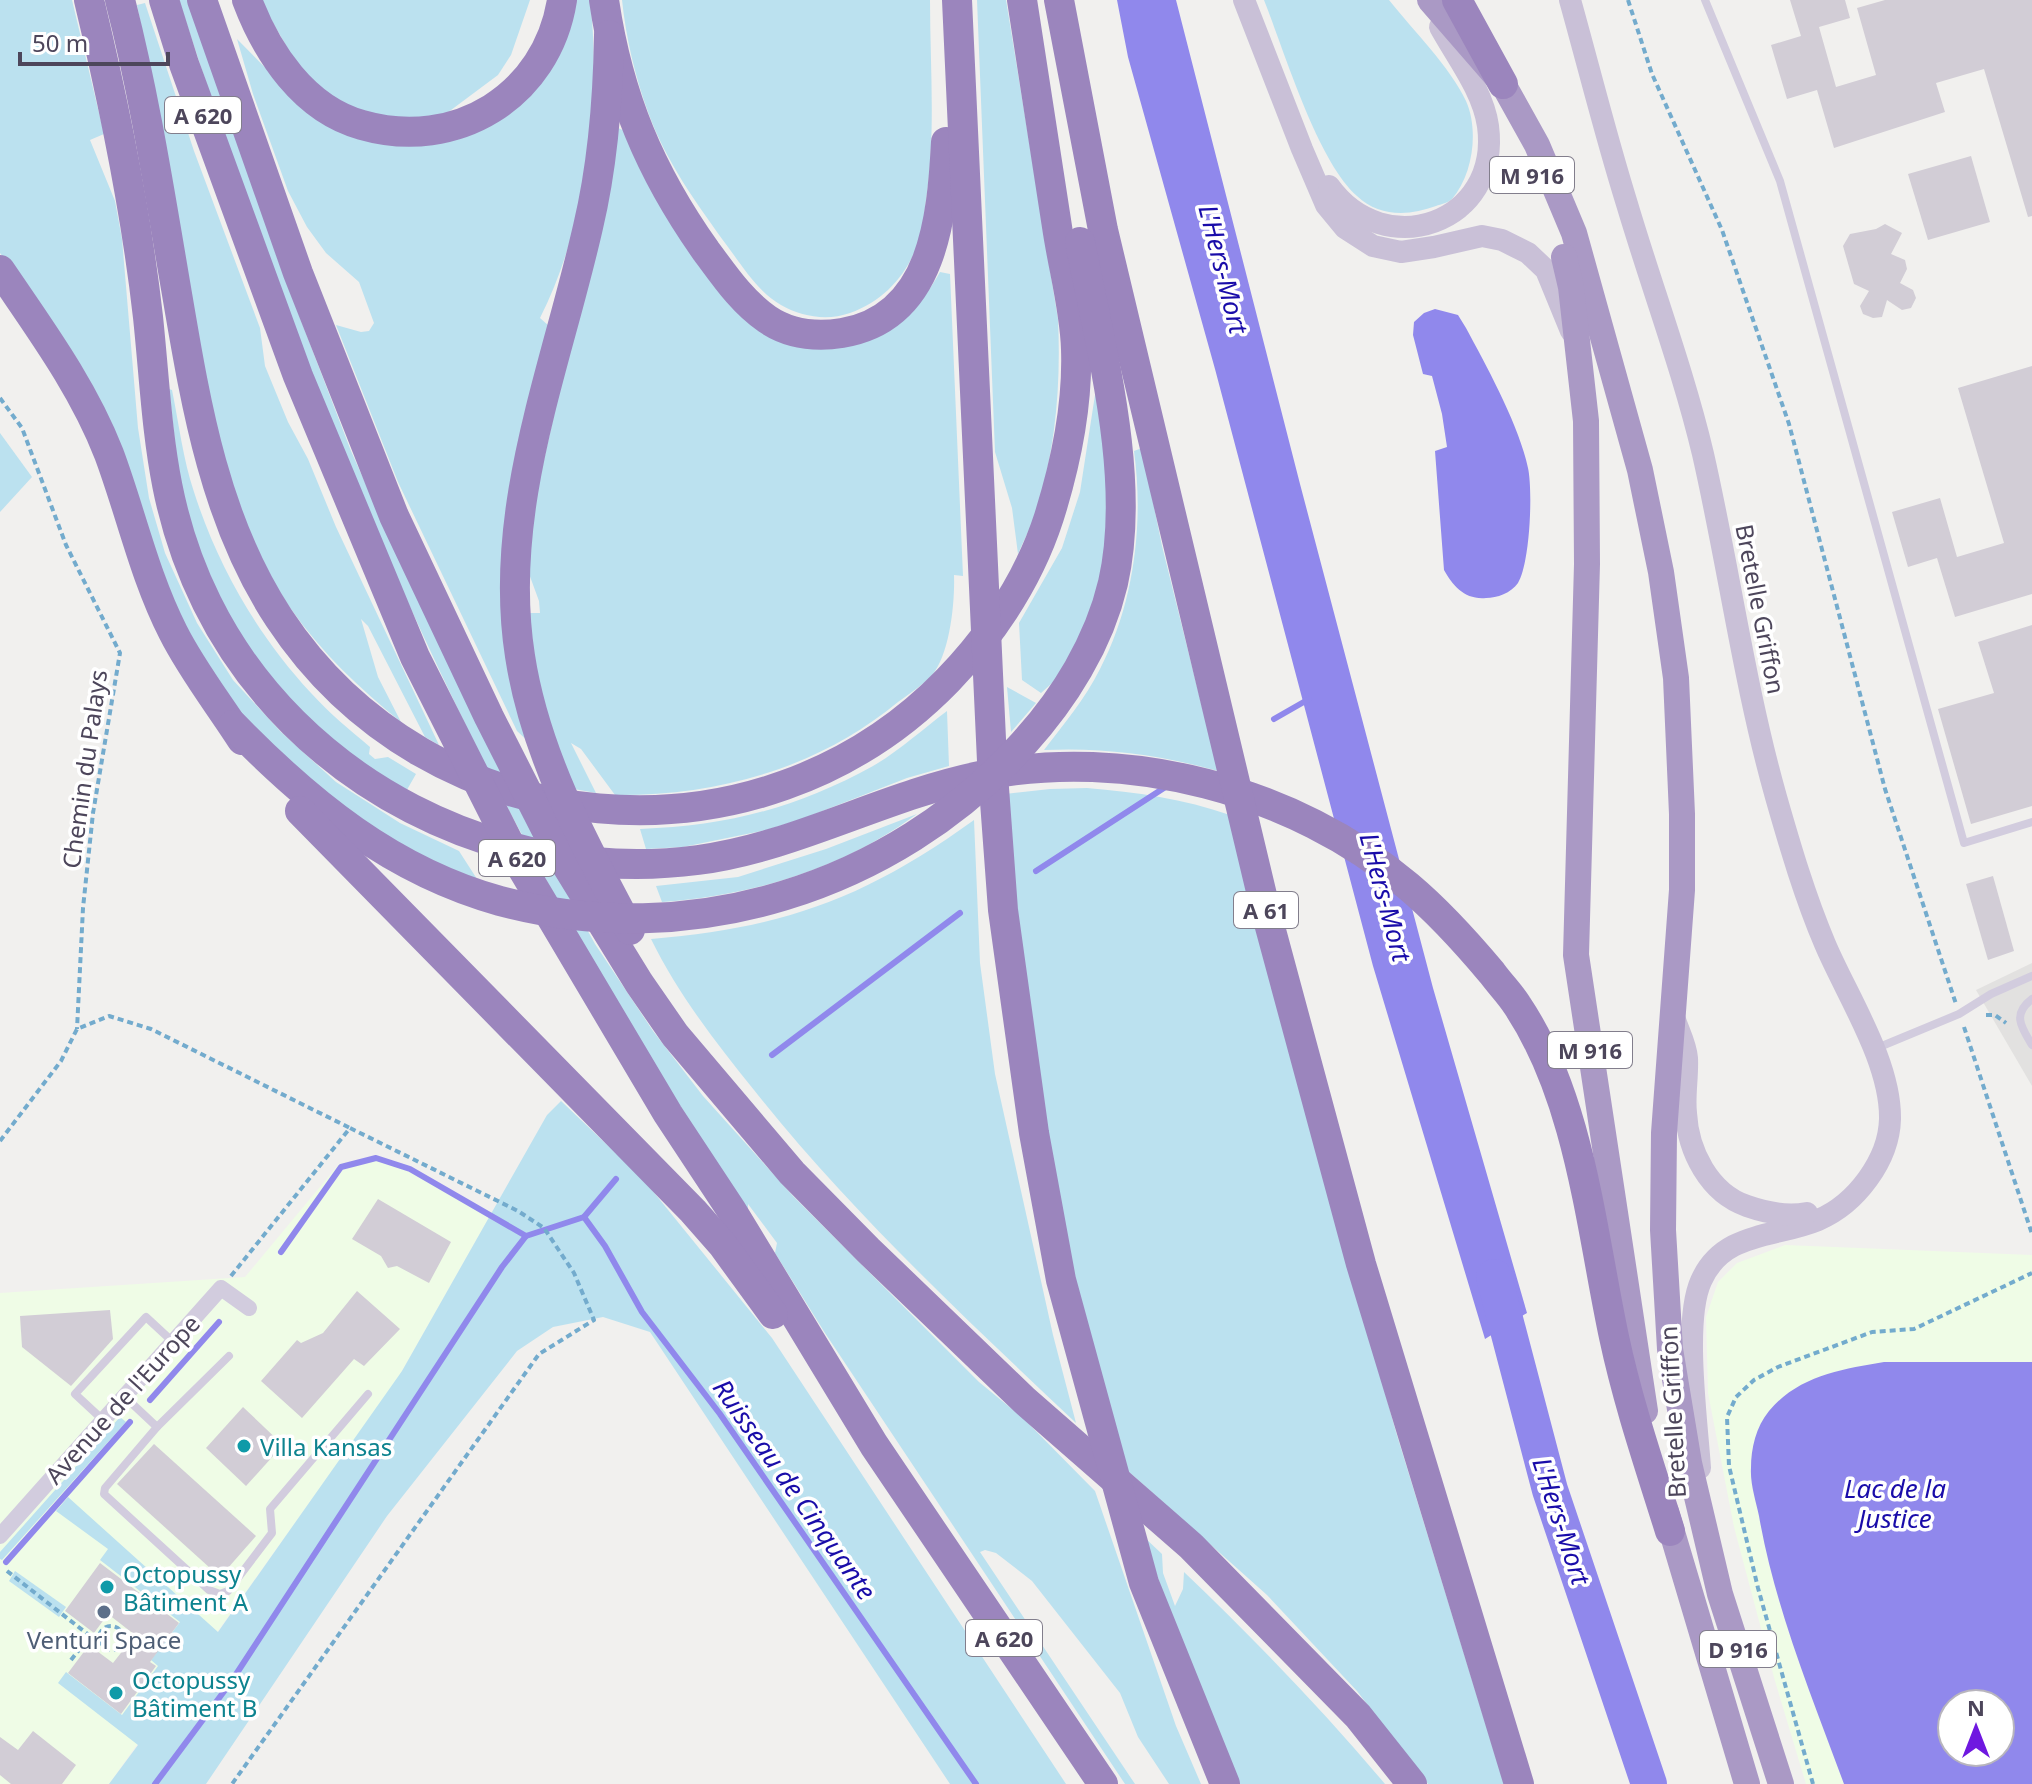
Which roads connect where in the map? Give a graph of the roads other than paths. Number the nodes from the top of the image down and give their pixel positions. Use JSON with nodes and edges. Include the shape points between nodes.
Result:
{"nodes":[{"id":1,"x":89,"y":0,"type":"edge"},
{"id":2,"x":120,"y":0,"type":"edge"},
{"id":3,"x":164,"y":0,"type":"edge"},
{"id":4,"x":202,"y":0,"type":"edge"},
{"id":5,"x":247,"y":0,"type":"edge"},
{"id":6,"x":546,"y":0,"type":"edge"},
{"id":7,"x":604,"y":0,"type":"edge"},
{"id":8,"x":957,"y":0,"type":"edge"},
{"id":9,"x":1022,"y":0,"type":"edge"},
{"id":10,"x":1059,"y":0,"type":"edge"},
{"id":11,"x":1244,"y":0,"type":"edge"},
{"id":12,"x":1415,"y":0,"type":"edge"},
{"id":13,"x":1430,"y":0,"type":"edge"},
{"id":14,"x":1457,"y":0,"type":"edge"},
{"id":15,"x":1570,"y":0,"type":"edge"},
{"id":16,"x":1705,"y":0,"type":"edge"},
{"id":17,"x":559,"y":14,"type":"edge"},
{"id":18,"x":1440,"y":27,"type":"junction"},
{"id":19,"x":609,"y":35,"type":"junction"},
{"id":20,"x":958,"y":41,"type":"junction"},
{"id":21,"x":1503,"y":84,"type":"junction"},
{"id":22,"x":1041,"y":123,"type":"junction"},
{"id":23,"x":1302,"y":149,"type":"junction"},
{"id":24,"x":0,"y":270,"type":"edge"},
{"id":25,"x":1576,"y":343,"type":"junction"},
{"id":26,"x":233,"y":725,"type":"junction"},
{"id":27,"x":2032,"y":822,"type":"edge"},
{"id":28,"x":2032,"y":976,"type":"edge"},
{"id":29,"x":2032,"y":999,"type":"edge"},
{"id":30,"x":1672,"y":1013,"type":"junction"},
{"id":31,"x":2032,"y":1045,"type":"edge"},
{"id":32,"x":1873,"y":1049,"type":"junction"},
{"id":33,"x":725,"y":1095,"type":"junction"},
{"id":34,"x":1839,"y":1206,"type":"junction"},
{"id":35,"x":249,"y":1308,"type":"dead end"},
{"id":36,"x":173,"y":1342,"type":"junction"},
{"id":37,"x":229,"y":1356,"type":"dead end"},
{"id":38,"x":368,"y":1394,"type":"dead end"},
{"id":39,"x":124,"y":1396,"type":"junction"},
{"id":40,"x":103,"y":1420,"type":"junction"},
{"id":41,"x":157,"y":1427,"type":"junction"},
{"id":42,"x":874,"y":1445,"type":"junction"},
{"id":43,"x":1702,"y":1513,"type":"junction"},
{"id":44,"x":1670,"y":1531,"type":"junction"},
{"id":45,"x":0,"y":1536,"type":"edge"},
{"id":46,"x":1103,"y":1784,"type":"edge"},
{"id":47,"x":1225,"y":1784,"type":"edge"},
{"id":48,"x":1412,"y":1784,"type":"edge"},
{"id":49,"x":1519,"y":1784,"type":"edge"},
{"id":50,"x":1747,"y":1784,"type":"edge"},
{"id":51,"x":1781,"y":1784,"type":"edge"}],
"edges":[{"from":1,"to":44,"type":"highway","via":[[138,252],[167,493],[210,610],[252,675],[295,723],[327,753],[408,808],[519,851],[554,858],[625,865],[701,859],[773,844],[907,795],[1021,770],[1097,768],[1183,779],[1264,803],[1314,825],[1407,885],[1460,936],[1517,1005],[1551,1071],[1589,1197],[1625,1388]]},
{"from":2,"to":22,"type":"highway","via":[[153,146],[192,381],[232,529],[257,583],[311,661],[373,721],[464,775],[572,807],[639,812],[728,801],[820,771],[929,700],[1006,610],[1047,522],[1073,411],[1076,346]]},
{"from":3,"to":42,"type":"highway","number":"A 620","via":[[298,376],[440,710],[519,863]]},
{"from":4,"to":33,"type":"highway","number":"A 620","via":[[298,273],[394,516],[489,717],[554,845],[607,934],[675,1035]]},
{"from":5,"to":17,"type":"highway","via":[[270,52],[296,83],[362,125],[408,131],[452,126],[513,94],[545,54]]},
{"from":6,"to":17,"type":"highway"},
{"from":7,"to":19,"type":"highway"},
{"from":8,"to":20,"type":"highway"},
{"from":9,"to":22,"type":"highway"},
{"from":10,"to":49,"type":"highway","number":"A 61","via":[[1103,230],[1266,912],[1361,1264]]},
{"from":11,"to":23,"type":"main road"},
{"from":12,"to":18,"type":"highway","number":"M 916"},
{"from":13,"to":21,"type":"highway","number":"M 916"},
{"from":14,"to":21,"type":"highway"},
{"from":15,"to":32,"type":"main road","name":"Bretelle Griffon","via":[[1702,452],[1776,798],[1824,943]]},
{"from":16,"to":27,"type":"lane","via":[[1780,181],[1964,843]]},
{"from":18,"to":23,"type":"main road","via":[[1483,105],[1488,128],[1488,153],[1478,186],[1460,208],[1433,223],[1401,229],[1365,220],[1338,199]]},
{"from":18,"to":25,"type":"highway","number":"M 916","via":[[1516,139],[1558,235],[1571,287]]},
{"from":19,"to":20,"type":"highway","via":[[632,116],[688,225],[729,283],[765,318],[815,335],[855,331],[874,323],[909,294],[922,274],[941,200]]},
{"from":19,"to":33,"type":"highway","via":[[604,138],[589,226],[527,470],[516,544],[520,657],[546,753],[585,847]]},
{"from":20,"to":47,"type":"highway","via":[[992,761],[1003,910],[1034,1133],[1061,1280],[1144,1583]]},
{"from":21,"to":30,"type":"highway","number":"M 916","via":[[1537,145],[1574,233],[1640,470],[1661,572],[1676,678],[1681,775],[1682,890]]},
{"from":22,"to":26,"type":"highway","via":[[1068,180],[1113,423],[1121,495],[1119,550],[1095,635],[1062,696],[993,778],[966,800],[898,847],[801,892],[724,911],[645,917],[563,912],[500,901],[390,854],[308,798]]},
{"from":23,"to":25,"type":"main road","via":[[1326,205],[1345,228],[1373,246],[1401,252],[1482,236],[1528,253],[1546,270]]},
{"from":24,"to":26,"type":"highway","via":[[73,380],[108,454],[173,632]]},
{"from":25,"to":44,"type":"highway","number":"M 916","via":[[1586,421],[1587,548],[1576,955],[1640,1386]]},
{"from":26,"to":42,"type":"highway","via":[[261,771],[693,1211],[752,1283],[849,1425]]},
{"from":28,"to":32,"type":"lane","via":[[1959,1014]]},
{"from":29,"to":31,"type":"lane","via":[[2018,1016]]},
{"from":30,"to":34,"type":"main road","via":[[1687,1055],[1686,1114],[1692,1146],[1717,1188],[1738,1203],[1767,1213],[1794,1215]]},
{"from":30,"to":43,"type":"highway","number":"M 916","via":[[1664,1133],[1666,1292],[1679,1406]]},
{"from":32,"to":34,"type":"main road","name":"Bretelle Griffon","via":[[1887,1087],[1888,1138],[1864,1184]]},
{"from":33,"to":48,"type":"highway","number":"A 620","via":[[792,1173],[1024,1400],[1191,1546],[1358,1716]]},
{"from":34,"to":43,"type":"main road","name":"Bretelle Griffon","via":[[1819,1220],[1736,1243],[1717,1256],[1701,1281],[1692,1339]]},
{"from":35,"to":36,"type":"street","name":"Avenue de l'Europe","via":[[221,1288]]},
{"from":36,"to":39,"type":"street","name":"Avenue de l'Europe"},
{"from":36,"to":40,"type":"lane","via":[[146,1317],[75,1394]]},
{"from":37,"to":41,"type":"lane"},
{"from":38,"to":41,"type":"lane","via":[[270,1509],[272,1533],[228,1591],[220,1594],[209,1590],[104,1494]]},
{"from":39,"to":40,"type":"street","name":"Avenue de l'Europe"},
{"from":39,"to":41,"type":"lane"},
{"from":40,"to":45,"type":"street","name":"Avenue de l'Europe"},
{"from":42,"to":46,"type":"highway","number":"A 620"},
{"from":43,"to":51,"type":"highway","number":"D 916","via":[[1720,1594]]},
{"from":44,"to":50,"type":"highway","number":"D 916"}]}
